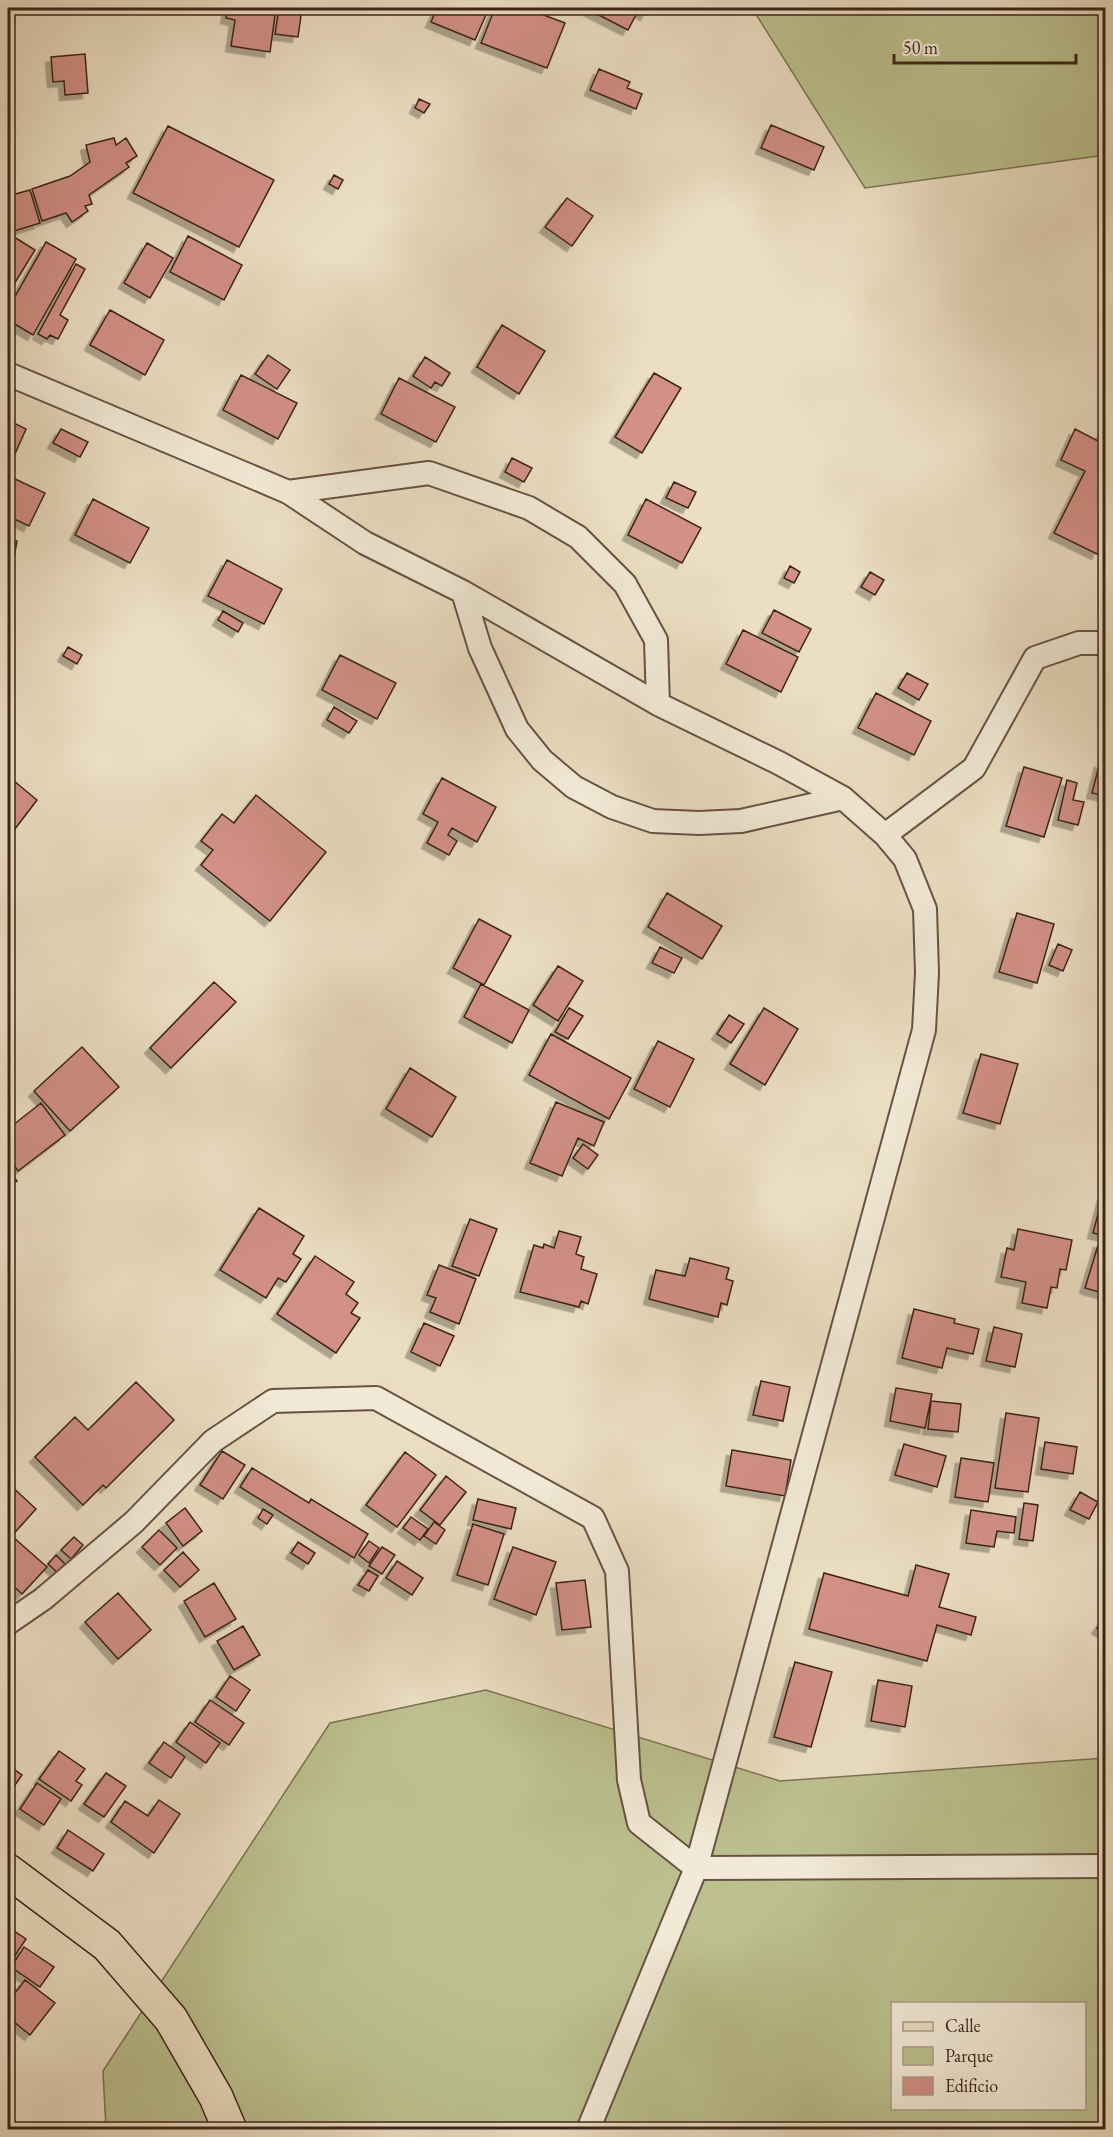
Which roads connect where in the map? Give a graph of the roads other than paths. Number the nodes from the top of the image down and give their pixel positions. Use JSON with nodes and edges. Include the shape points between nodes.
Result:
{"nodes":[{"id":1,"x":8,"y":374,"type":"edge"},
{"id":2,"x":288,"y":492,"type":"junction"},
{"id":3,"x":463,"y":592,"type":"junction"},
{"id":4,"x":1106,"y":643,"type":"edge"},
{"id":5,"x":658,"y":704,"type":"junction"},
{"id":6,"x":843,"y":798,"type":"junction"},
{"id":7,"x":885,"y":835,"type":"junction"},
{"id":8,"x":8,"y":1623,"type":"edge"},
{"id":9,"x":1106,"y":1866,"type":"edge"},
{"id":10,"x":696,"y":1868,"type":"junction"},
{"id":11,"x":8,"y":1871,"type":"edge"},
{"id":12,"x":230,"y":2130,"type":"edge"},
{"id":13,"x":588,"y":2130,"type":"edge"}],
"edges":[{"from":1,"to":2,"type":"street"},
{"from":2,"to":3,"type":"street","via":[[365,543]]},
{"from":2,"to":5,"type":"street","via":[[429,473],[529,508],[578,537],[625,584],[656,640]]},
{"from":3,"to":5,"type":"street"},
{"from":3,"to":6,"type":"street","via":[[480,648],[517,729],[542,760],[574,787],[612,807],[653,821],[699,823],[741,821]]},
{"from":4,"to":7,"type":"street","via":[[1079,643],[1035,658],[974,768]]},
{"from":5,"to":6,"type":"street"},
{"from":6,"to":7,"type":"street"},
{"from":7,"to":10,"type":"street","via":[[905,859],[925,909],[924,1030]]},
{"from":8,"to":10,"type":"street","via":[[43,1599],[134,1522],[213,1441],[273,1401],[376,1398],[594,1518],[617,1571],[629,1780],[639,1823]]},
{"from":9,"to":10,"type":"street"},
{"from":10,"to":13,"type":"street"},
{"from":11,"to":12,"type":"main road","via":[[107,1945],[157,2002],[216,2097]]}]}
